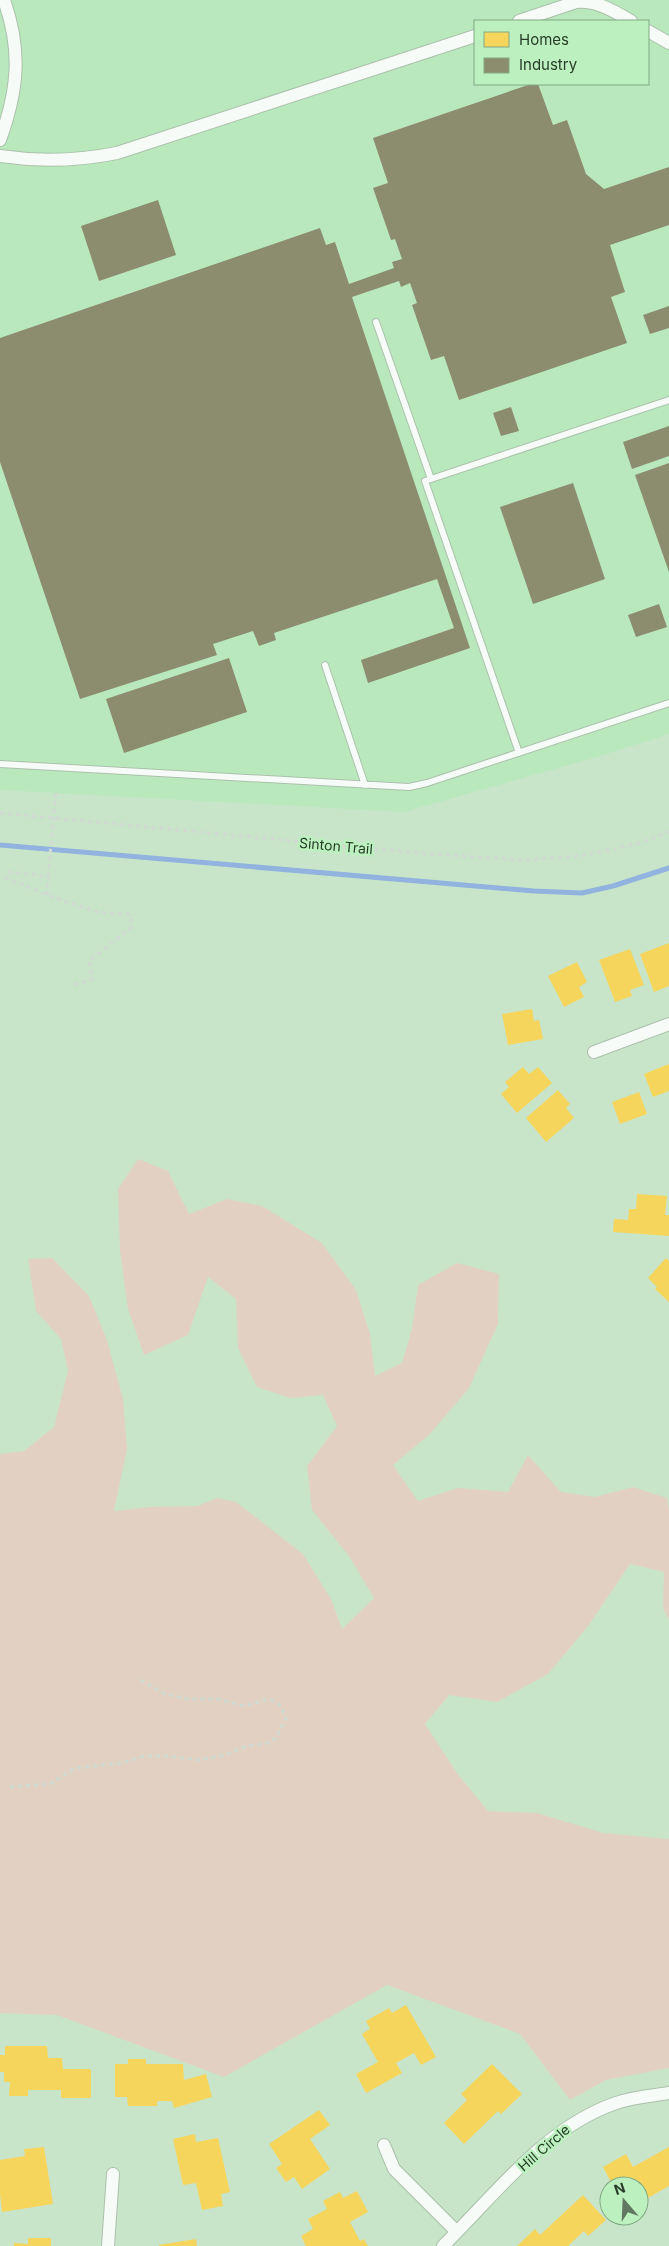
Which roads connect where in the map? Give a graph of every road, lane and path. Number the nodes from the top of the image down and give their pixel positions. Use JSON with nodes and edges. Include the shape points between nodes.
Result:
{"nodes":[{"id":1,"x":4,"y":0,"type":"edge"},
{"id":2,"x":522,"y":20,"type":"edge"},
{"id":3,"x":629,"y":20,"type":"edge"},
{"id":4,"x":649,"y":32,"type":"edge"},
{"id":5,"x":474,"y":36,"type":"edge"},
{"id":6,"x":669,"y":43,"type":"edge"},
{"id":7,"x":0,"y":140,"type":"edge"},
{"id":8,"x":0,"y":156,"type":"edge"},
{"id":9,"x":376,"y":322,"type":"dead end"},
{"id":10,"x":669,"y":400,"type":"edge"},
{"id":11,"x":431,"y":479,"type":"junction"},
{"id":12,"x":325,"y":665,"type":"dead end"},
{"id":13,"x":669,"y":702,"type":"edge"},
{"id":14,"x":519,"y":753,"type":"junction"},
{"id":15,"x":0,"y":764,"type":"edge"},
{"id":16,"x":365,"y":785,"type":"junction"},
{"id":17,"x":56,"y":793,"type":"dead end"},
{"id":18,"x":0,"y":813,"type":"edge"},
{"id":19,"x":53,"y":817,"type":"junction"},
{"id":20,"x":669,"y":832,"type":"edge"},
{"id":21,"x":48,"y":876,"type":"junction"},
{"id":22,"x":46,"y":895,"type":"junction"},
{"id":23,"x":70,"y":986,"type":"dead end"},
{"id":24,"x":669,"y":1024,"type":"edge"},
{"id":25,"x":594,"y":1052,"type":"dead end"},
{"id":26,"x":137,"y":1678,"type":"dead end"},
{"id":27,"x":10,"y":1787,"type":"dead end"},
{"id":28,"x":669,"y":2094,"type":"edge"},
{"id":29,"x":384,"y":2145,"type":"dead end"},
{"id":30,"x":113,"y":2174,"type":"dead end"},
{"id":31,"x":457,"y":2232,"type":"junction"},
{"id":32,"x":108,"y":2246,"type":"edge"},
{"id":33,"x":443,"y":2246,"type":"edge"}],
"edges":[{"from":1,"to":7,"type":"street","via":[[14,34],[16,68],[15,90]]},
{"from":2,"to":3,"type":"street","via":[[585,1]]},
{"from":4,"to":6,"type":"street"},
{"from":5,"to":8,"type":"street","via":[[117,153],[49,162]]},
{"from":9,"to":11,"type":"lane"},
{"from":10,"to":11,"type":"lane"},
{"from":11,"to":14,"type":"lane","via":[[425,481]]},
{"from":12,"to":16,"type":"lane"},
{"from":13,"to":14,"type":"lane"},
{"from":14,"to":16,"type":"lane","via":[[428,783]]},
{"from":15,"to":16,"type":"lane"},
{"from":17,"to":19,"type":"path"},
{"from":18,"to":19,"type":"path","name":"Sinton Trail"},
{"from":19,"to":20,"type":"path","name":"Sinton Trail","via":[[133,827],[525,860],[580,856],[636,844]]},
{"from":19,"to":21,"type":"path"},
{"from":21,"to":22,"type":"path"},
{"from":21,"to":22,"type":"path","via":[[9,872],[6,878]]},
{"from":22,"to":23,"type":"path","via":[[98,912],[131,915],[131,928],[89,961],[92,979]]},
{"from":24,"to":25,"type":"street"},
{"from":26,"to":27,"type":"path","via":[[165,1694],[188,1699],[218,1699],[244,1706],[270,1699],[281,1706],[286,1718],[276,1738],[268,1743],[246,1746],[225,1755],[198,1760],[145,1756],[121,1764],[76,1768],[50,1784]]},
{"from":28,"to":31,"type":"street","name":"Hill Circle","via":[[618,2102],[581,2118],[559,2132]]},
{"from":29,"to":31,"type":"street","via":[[394,2169]]},
{"from":30,"to":32,"type":"street"},
{"from":31,"to":33,"type":"street","name":"Hill Circle"}]}
